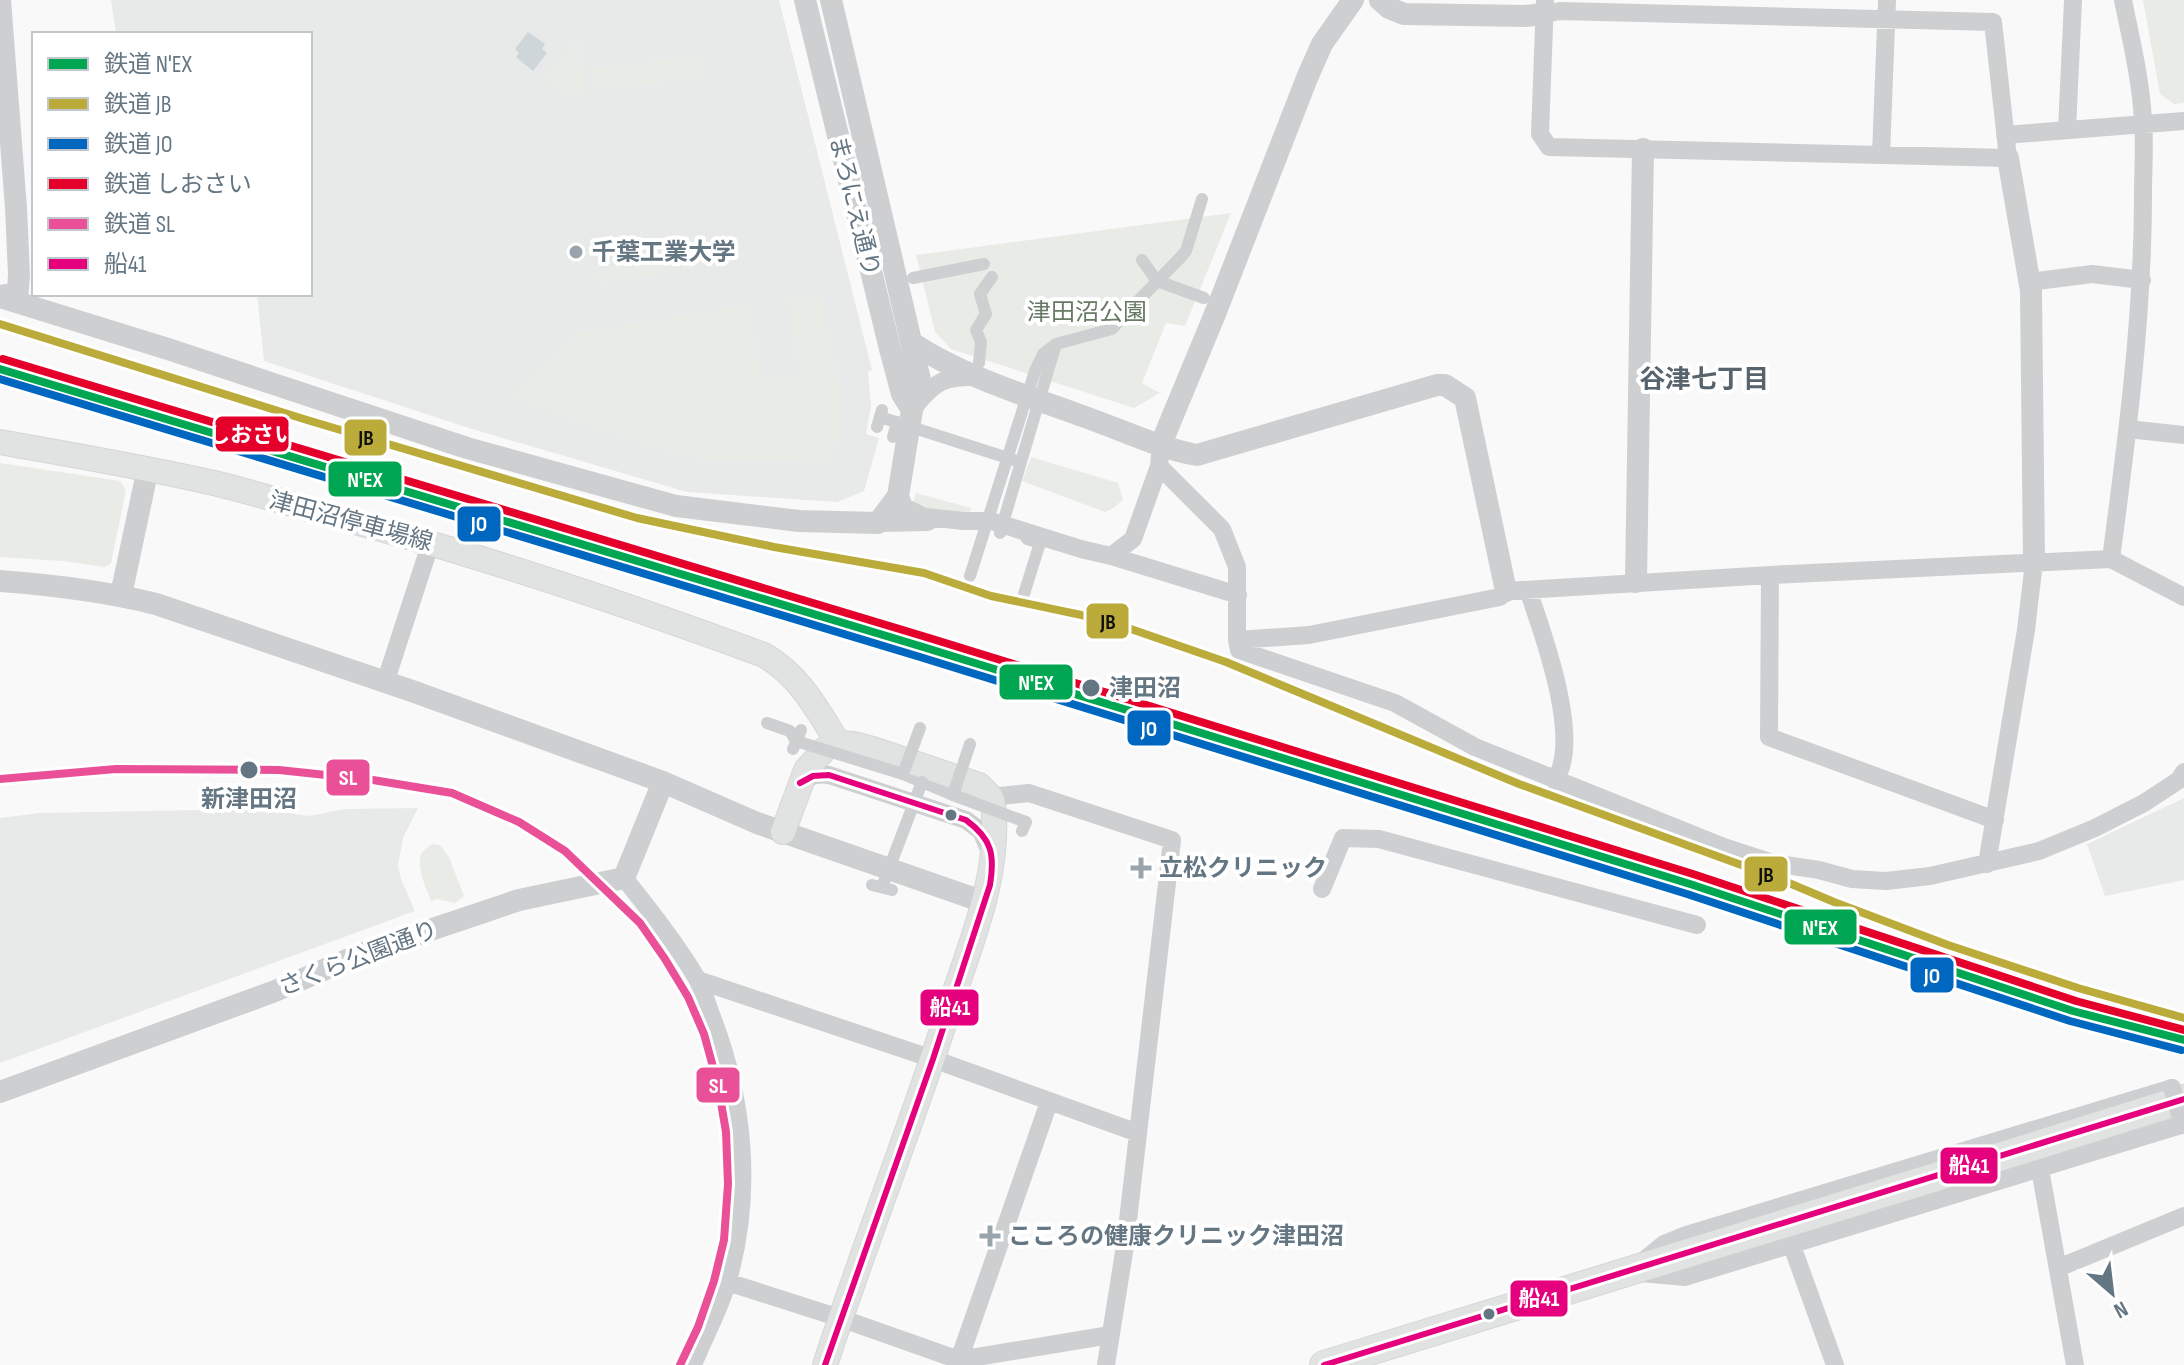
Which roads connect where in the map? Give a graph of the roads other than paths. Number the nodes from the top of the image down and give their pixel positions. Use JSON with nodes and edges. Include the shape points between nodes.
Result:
{"nodes":[{"id":1,"x":0,"y":0,"type":"edge"},
{"id":2,"x":805,"y":0,"type":"edge"},
{"id":3,"x":831,"y":0,"type":"edge"},
{"id":4,"x":1353,"y":0,"type":"edge"},
{"id":5,"x":1380,"y":0,"type":"edge"},
{"id":6,"x":1887,"y":0,"type":"edge"},
{"id":7,"x":2073,"y":0,"type":"edge"},
{"id":8,"x":2123,"y":0,"type":"edge"},
{"id":9,"x":1545,"y":7,"type":"edge"},
{"id":10,"x":1886,"y":19,"type":"junction"},
{"id":11,"x":2184,"y":121,"type":"edge"},
{"id":12,"x":2144,"y":123,"type":"junction"},
{"id":13,"x":2067,"y":130,"type":"junction"},
{"id":14,"x":2005,"y":135,"type":"junction"},
{"id":15,"x":1643,"y":149,"type":"junction"},
{"id":16,"x":1881,"y":155,"type":"junction"},
{"id":17,"x":2008,"y":158,"type":"junction"},
{"id":18,"x":1202,"y":199,"type":"dead end"},
{"id":19,"x":1142,"y":260,"type":"dead end"},
{"id":20,"x":984,"y":264,"type":"dead end"},
{"id":21,"x":992,"y":277,"type":"dead end"},
{"id":22,"x":913,"y":278,"type":"dead end"},
{"id":23,"x":2142,"y":280,"type":"junction"},
{"id":24,"x":2029,"y":282,"type":"junction"},
{"id":25,"x":6,"y":297,"type":"edge"},
{"id":26,"x":1204,"y":298,"type":"dead end"},
{"id":27,"x":912,"y":343,"type":"junction"},
{"id":28,"x":979,"y":370,"type":"junction"},
{"id":29,"x":1040,"y":377,"type":"junction"},
{"id":30,"x":904,"y":416,"type":"junction"},
{"id":31,"x":879,"y":418,"type":"dead end"},
{"id":32,"x":2128,"y":429,"type":"junction"},
{"id":33,"x":2184,"y":435,"type":"edge"},
{"id":34,"x":893,"y":437,"type":"dead end"},
{"id":35,"x":0,"y":442,"type":"edge"},
{"id":36,"x":1160,"y":455,"type":"junction"},
{"id":37,"x":1008,"y":458,"type":"junction"},
{"id":38,"x":1021,"y":463,"type":"junction"},
{"id":39,"x":148,"y":468,"type":"junction"},
{"id":40,"x":898,"y":496,"type":"junction"},
{"id":41,"x":918,"y":516,"type":"joint"},
{"id":42,"x":963,"y":521,"type":"junction"},
{"id":43,"x":878,"y":523,"type":"junction"},
{"id":44,"x":985,"y":529,"type":"junction"},
{"id":45,"x":1000,"y":533,"type":"junction"},
{"id":46,"x":431,"y":542,"type":"junction"},
{"id":47,"x":1111,"y":556,"type":"junction"},
{"id":48,"x":2111,"y":559,"type":"junction"},
{"id":49,"x":2034,"y":562,"type":"junction"},
{"id":50,"x":1770,"y":575,"type":"junction"},
{"id":51,"x":970,"y":576,"type":"dead end"},
{"id":52,"x":0,"y":581,"type":"edge"},
{"id":53,"x":1636,"y":582,"type":"junction"},
{"id":54,"x":1517,"y":590,"type":"junction"},
{"id":55,"x":1024,"y":594,"type":"dead end"},
{"id":56,"x":121,"y":595,"type":"junction"},
{"id":57,"x":1238,"y":595,"type":"junction"},
{"id":58,"x":2184,"y":597,"type":"edge"},
{"id":59,"x":1237,"y":640,"type":"junction"},
{"id":60,"x":385,"y":683,"type":"junction"},
{"id":61,"x":767,"y":723,"type":"dead end"},
{"id":62,"x":920,"y":728,"type":"dead end"},
{"id":63,"x":838,"y":743,"type":"junction"},
{"id":64,"x":970,"y":744,"type":"dead end"},
{"id":65,"x":2184,"y":772,"type":"edge"},
{"id":66,"x":903,"y":774,"type":"junction"},
{"id":67,"x":1555,"y":781,"type":"junction"},
{"id":68,"x":663,"y":782,"type":"junction"},
{"id":69,"x":922,"y":782,"type":"junction"},
{"id":70,"x":800,"y":783,"type":"junction"},
{"id":71,"x":953,"y":795,"type":"junction"},
{"id":72,"x":991,"y":797,"type":"junction"},
{"id":73,"x":1995,"y":820,"type":"junction"},
{"id":74,"x":1022,"y":831,"type":"dead end"},
{"id":75,"x":783,"y":832,"type":"junction"},
{"id":76,"x":994,"y":860,"type":"junction"},
{"id":77,"x":1987,"y":864,"type":"junction"},
{"id":78,"x":624,"y":878,"type":"junction"},
{"id":79,"x":882,"y":887,"type":"dead end"},
{"id":80,"x":1322,"y":889,"type":"dead end"},
{"id":81,"x":984,"y":902,"type":"junction"},
{"id":82,"x":1697,"y":925,"type":"dead end"},
{"id":83,"x":698,"y":980,"type":"junction"},
{"id":84,"x":933,"y":1059,"type":"junction"},
{"id":85,"x":0,"y":1092,"type":"edge"},
{"id":86,"x":1049,"y":1102,"type":"junction"},
{"id":87,"x":2181,"y":1109,"type":"edge"},
{"id":88,"x":1138,"y":1133,"type":"junction"},
{"id":89,"x":2040,"y":1169,"type":"junction"},
{"id":90,"x":2184,"y":1216,"type":"edge"},
{"id":91,"x":1791,"y":1243,"type":"junction"},
{"id":92,"x":2058,"y":1268,"type":"junction"},
{"id":93,"x":1631,"y":1272,"type":"junction"},
{"id":94,"x":727,"y":1282,"type":"junction"},
{"id":95,"x":840,"y":1318,"type":"junction"},
{"id":96,"x":1110,"y":1335,"type":"junction"},
{"id":97,"x":959,"y":1360,"type":"junction"},
{"id":98,"x":693,"y":1365,"type":"edge"},
{"id":99,"x":825,"y":1365,"type":"edge"},
{"id":100,"x":1106,"y":1365,"type":"edge"},
{"id":101,"x":1324,"y":1365,"type":"edge"},
{"id":102,"x":1835,"y":1365,"type":"edge"},
{"id":103,"x":2075,"y":1365,"type":"edge"}],
"edges":[{"from":1,"to":25,"type":"street","via":[[19,275]]},
{"from":2,"to":30,"type":"street","name":"まろにえ通り"},
{"from":3,"to":27,"type":"street","name":"まろにえ通り"},
{"from":4,"to":36,"type":"street","via":[[1322,44],[1307,78]]},
{"from":5,"to":9,"type":"street","via":[[1404,14],[1525,16]]},
{"from":6,"to":10,"type":"street"},
{"from":7,"to":13,"type":"street"},
{"from":8,"to":12,"type":"street"},
{"from":9,"to":10,"type":"street","via":[[1573,12]]},
{"from":9,"to":15,"type":"street","via":[[1540,134],[1549,147]]},
{"from":10,"to":14,"type":"street","via":[[1993,22]]},
{"from":10,"to":16,"type":"street"},
{"from":11,"to":12,"type":"street"},
{"from":12,"to":13,"type":"street"},
{"from":12,"to":23,"type":"street"},
{"from":13,"to":14,"type":"street"},
{"from":14,"to":17,"type":"street"},
{"from":15,"to":16,"type":"street"},
{"from":15,"to":53,"type":"street"},
{"from":16,"to":17,"type":"street"},
{"from":17,"to":24,"type":"street"},
{"from":18,"to":29,"type":"street","bridge":true,"via":[[1179,259],[1112,329],[1056,344],[1043,354]]},
{"from":19,"to":26,"type":"street","via":[[1157,281]]},
{"from":20,"to":22,"type":"street"},
{"from":21,"to":28,"type":"street","via":[[980,294],[986,314],[976,330],[981,342]]},
{"from":23,"to":24,"type":"street","via":[[2092,274]]},
{"from":23,"to":32,"type":"street"},
{"from":24,"to":49,"type":"street"},
{"from":25,"to":43,"type":"street","via":[[467,448],[676,506],[799,521]]},
{"from":27,"to":28,"type":"street","via":[[931,355]]},
{"from":27,"to":30,"type":"street","name":"まろにえ通り","via":[[921,384]]},
{"from":28,"to":30,"type":"street","via":[[929,389]]},
{"from":28,"to":36,"type":"street"},
{"from":29,"to":37,"type":"street","bridge":true},
{"from":29,"to":38,"type":"street","bridge":true},
{"from":30,"to":31,"type":"street","bridge":true},
{"from":30,"to":34,"type":"street"},
{"from":30,"to":37,"type":"street","bridge":true},
{"from":30,"to":40,"type":"street","name":"まろにえ通り"},
{"from":32,"to":33,"type":"street"},
{"from":32,"to":48,"type":"street"},
{"from":35,"to":39,"type":"main road","name":"津田沼停車場線"},
{"from":36,"to":47,"type":"street","via":[[1133,539]]},
{"from":36,"to":54,"type":"street","via":[[1197,455],[1445,385],[1465,398]]},
{"from":36,"to":57,"type":"street","via":[[1222,529],[1237,567]]},
{"from":37,"to":38,"type":"street","bridge":true},
{"from":37,"to":44,"type":"street","bridge":true},
{"from":38,"to":45,"type":"street","bridge":true},
{"from":39,"to":46,"type":"main road","name":"津田沼停車場線"},
{"from":39,"to":56,"type":"street"},
{"from":40,"to":41,"type":"street","via":[[902,508]]},
{"from":40,"to":43,"type":"street"},
{"from":41,"to":42,"type":"street"},
{"from":42,"to":43,"type":"street"},
{"from":42,"to":47,"type":"street","via":[[991,521]]},
{"from":44,"to":45,"type":"street","bridge":true},
{"from":44,"to":51,"type":"street","bridge":true},
{"from":45,"to":55,"type":"street","via":[[1040,543]]},
{"from":46,"to":60,"type":"street"},
{"from":46,"to":63,"type":"main road","name":"津田沼停車場線","via":[[764,655],[795,678]]},
{"from":47,"to":57,"type":"street"},
{"from":48,"to":49,"type":"street"},
{"from":48,"to":58,"type":"street"},
{"from":49,"to":50,"type":"street"},
{"from":49,"to":73,"type":"street"},
{"from":50,"to":53,"type":"street"},
{"from":50,"to":73,"type":"street","via":[[1769,737]]},
{"from":52,"to":56,"type":"street"},
{"from":53,"to":54,"type":"street"},
{"from":54,"to":59,"type":"street","via":[[1309,635]]},
{"from":54,"to":67,"type":"street","via":[[1552,664],[1564,728],[1563,762]]},
{"from":56,"to":60,"type":"street"},
{"from":57,"to":59,"type":"street"},
{"from":59,"to":67,"type":"street","via":[[1239,650],[1395,703],[1475,747]]},
{"from":60,"to":68,"type":"street"},
{"from":61,"to":66,"type":"street","bridge":true,"via":[[790,731],[796,740]]},
{"from":62,"to":66,"type":"street","bridge":true},
{"from":63,"to":70,"type":"main road","via":[[814,760]]},
{"from":63,"to":72,"type":"main road","via":[[969,781]]},
{"from":64,"to":71,"type":"street","bridge":true},
{"from":65,"to":77,"type":"street","via":[[2144,803],[2095,828],[2039,851]]},
{"from":66,"to":69,"type":"street","bridge":true},
{"from":67,"to":77,"type":"street","via":[[1724,847],[1852,879],[1886,881]]},
{"from":68,"to":75,"type":"street"},
{"from":68,"to":78,"type":"street"},
{"from":69,"to":71,"type":"street"},
{"from":69,"to":79,"type":"street","bridge":true},
{"from":70,"to":75,"type":"main road"},
{"from":70,"to":76,"type":"street","via":[[809,776],[829,775],[966,820],[981,831]]},
{"from":71,"to":74,"type":"street","bridge":true,"via":[[1026,822]]},
{"from":72,"to":76,"type":"main road"},
{"from":72,"to":88,"type":"street","via":[[1029,793],[1172,840]]},
{"from":73,"to":77,"type":"street"},
{"from":75,"to":81,"type":"street"},
{"from":76,"to":81,"type":"main road"},
{"from":78,"to":83,"type":"street"},
{"from":78,"to":85,"type":"street","name":"さくら公園通り","via":[[519,900],[430,930]]},
{"from":80,"to":82,"type":"street","via":[[1343,838],[1379,839]]},
{"from":81,"to":84,"type":"main road"},
{"from":83,"to":84,"type":"street"},
{"from":83,"to":94,"type":"street","via":[[730,1071],[743,1166],[741,1215]]},
{"from":84,"to":86,"type":"street"},
{"from":84,"to":95,"type":"main road"},
{"from":86,"to":88,"type":"street"},
{"from":86,"to":97,"type":"street"},
{"from":87,"to":89,"type":"street"},
{"from":87,"to":93,"type":"main road"},
{"from":88,"to":96,"type":"street"},
{"from":89,"to":91,"type":"street"},
{"from":89,"to":92,"type":"street"},
{"from":90,"to":92,"type":"street"},
{"from":91,"to":93,"type":"street","via":[[1685,1277]]},
{"from":91,"to":102,"type":"street"},
{"from":92,"to":103,"type":"street"},
{"from":93,"to":101,"type":"main road"},
{"from":94,"to":95,"type":"street"},
{"from":94,"to":98,"type":"street"},
{"from":95,"to":97,"type":"street"},
{"from":95,"to":99,"type":"main road"},
{"from":96,"to":97,"type":"street"},
{"from":96,"to":100,"type":"street"}]}
